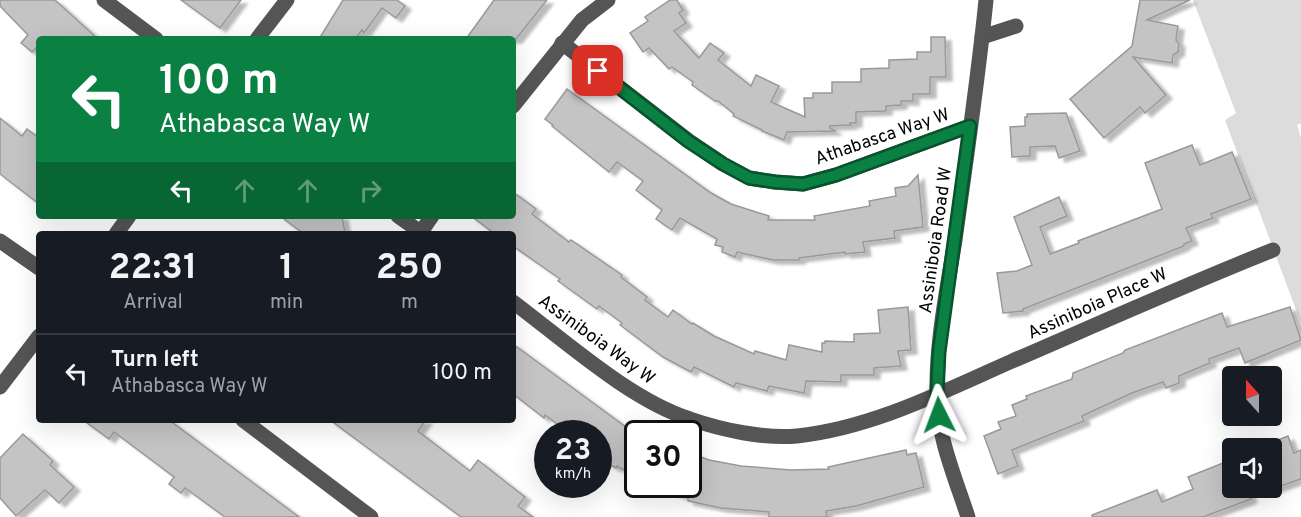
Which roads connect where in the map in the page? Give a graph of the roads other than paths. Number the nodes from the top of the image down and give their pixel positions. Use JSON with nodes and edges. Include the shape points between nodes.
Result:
{"nodes":[{"id":1,"x":104,"y":0,"type":"edge"},
{"id":2,"x":287,"y":0,"type":"edge"},
{"id":3,"x":608,"y":0,"type":"edge"},
{"id":4,"x":986,"y":0,"type":"edge"},
{"id":5,"x":1016,"y":26,"type":"dead end"},
{"id":6,"x":152,"y":36,"type":"edge"},
{"id":7,"x":259,"y":36,"type":"edge"},
{"id":8,"x":982,"y":37,"type":"junction"},
{"id":9,"x":562,"y":43,"type":"junction"},
{"id":10,"x":516,"y":102,"type":"edge"},
{"id":11,"x":970,"y":126,"type":"junction"},
{"id":12,"x":402,"y":219,"type":"edge"},
{"id":13,"x":419,"y":231,"type":"edge"},
{"id":14,"x":0,"y":241,"type":"edge"},
{"id":15,"x":1273,"y":250,"type":"dead end"},
{"id":16,"x":36,"y":266,"type":"edge"},
{"id":17,"x":516,"y":304,"type":"edge"},
{"id":18,"x":36,"y":340,"type":"edge"},
{"id":19,"x":0,"y":387,"type":"edge"},
{"id":20,"x":937,"y":394,"type":"junction"},
{"id":21,"x":247,"y":423,"type":"edge"},
{"id":22,"x":371,"y":517,"type":"edge"},
{"id":23,"x":968,"y":517,"type":"edge"}],
"edges":[{"from":1,"to":6,"type":"street"},
{"from":2,"to":7,"type":"street"},
{"from":3,"to":9,"type":"street","via":[[582,20]]},
{"from":4,"to":8,"type":"street","name":"Assiniboia Road W"},
{"from":5,"to":8,"type":"street"},
{"from":8,"to":11,"type":"street","name":"Assiniboia Road W"},
{"from":9,"to":10,"type":"street"},
{"from":9,"to":11,"type":"street","name":"Athabasca Way W","via":[[688,141],[749,178],[803,184]]},
{"from":11,"to":20,"type":"street","name":"Assiniboia Road W","via":[[944,309]]},
{"from":12,"to":13,"type":"street"},
{"from":14,"to":16,"type":"street"},
{"from":15,"to":20,"type":"street","name":"Assiniboia Place W"},
{"from":17,"to":20,"type":"street","name":"Assiniboia Way W","via":[[617,381],[652,402],[689,419],[759,435],[795,436],[836,430]]},
{"from":18,"to":19,"type":"street"},
{"from":20,"to":23,"type":"street","name":"Assiniboia Road W","via":[[941,435]]},
{"from":21,"to":22,"type":"street"}]}
